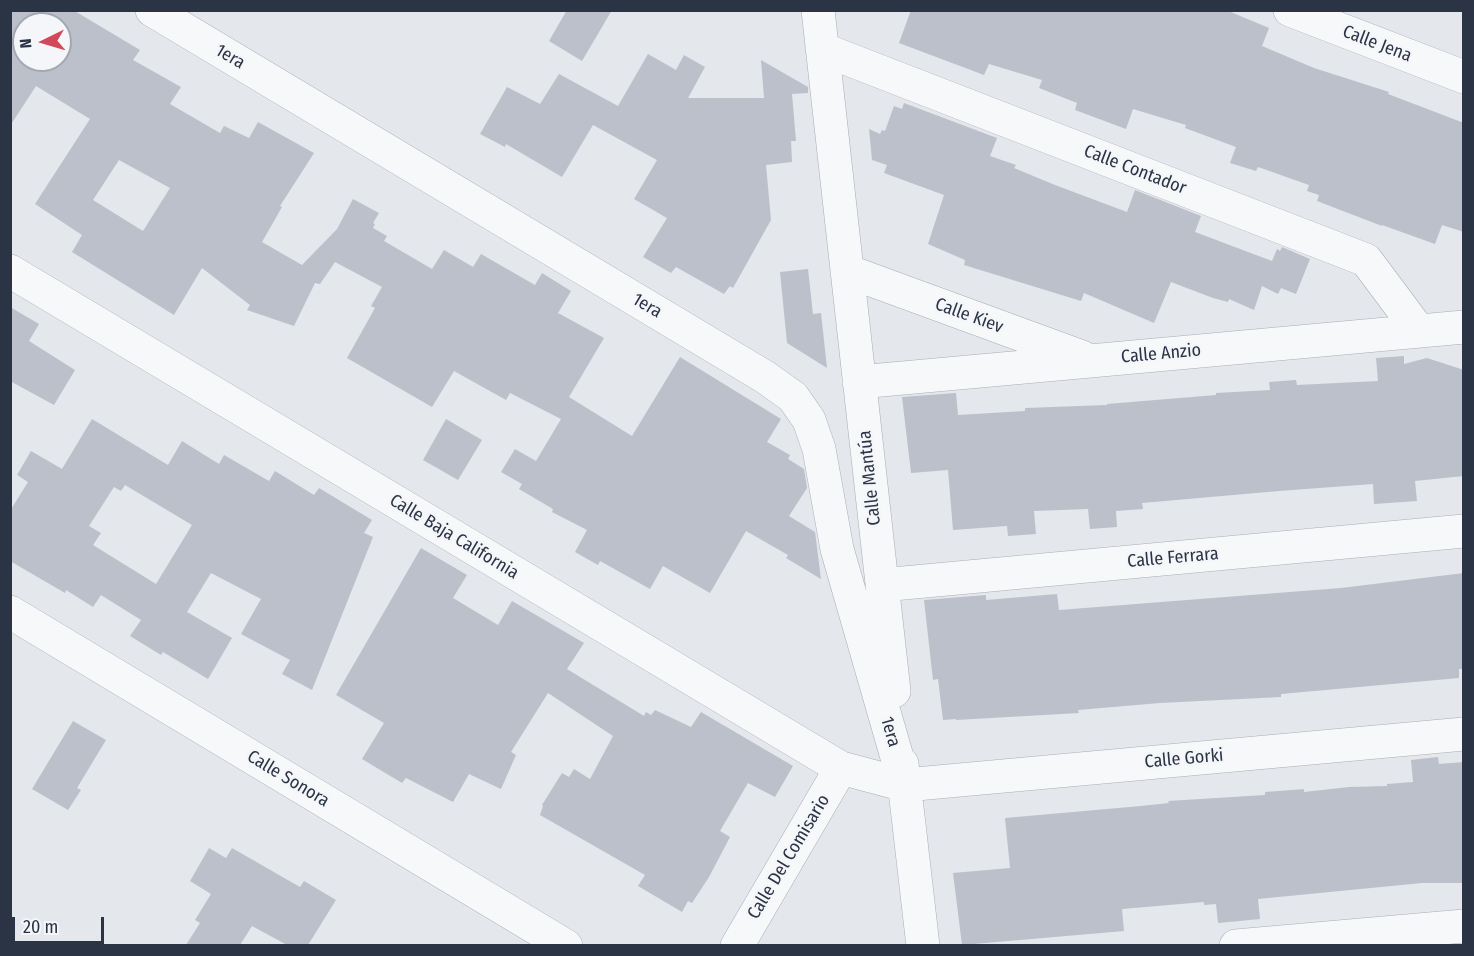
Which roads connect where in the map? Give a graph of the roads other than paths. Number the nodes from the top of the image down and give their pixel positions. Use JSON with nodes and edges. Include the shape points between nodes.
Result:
{"nodes":[{"id":1,"x":152,"y":10,"type":"edge"},
{"id":2,"x":818,"y":10,"type":"edge"},
{"id":3,"x":1290,"y":10,"type":"edge"},
{"id":4,"x":822,"y":49,"type":"junction"},
{"id":5,"x":1464,"y":77,"type":"edge"},
{"id":6,"x":10,"y":271,"type":"edge"},
{"id":7,"x":847,"y":271,"type":"junction"},
{"id":8,"x":1464,"y":327,"type":"edge"},
{"id":9,"x":1419,"y":331,"type":"junction"},
{"id":10,"x":1091,"y":360,"type":"junction"},
{"id":11,"x":860,"y":382,"type":"junction"},
{"id":12,"x":1464,"y":531,"type":"edge"},
{"id":13,"x":882,"y":585,"type":"junction"},
{"id":14,"x":10,"y":612,"type":"edge"},
{"id":15,"x":1464,"y":734,"type":"edge"},
{"id":16,"x":841,"y":768,"type":"junction"},
{"id":17,"x":905,"y":785,"type":"junction"},
{"id":18,"x":1464,"y":926,"type":"edge"},
{"id":19,"x":566,"y":945,"type":"edge"},
{"id":20,"x":737,"y":945,"type":"edge"},
{"id":21,"x":923,"y":945,"type":"edge"},
{"id":22,"x":1236,"y":945,"type":"edge"}],
"edges":[{"from":1,"to":17,"type":"street","name":"1era","via":[[765,376],[793,397],[809,420],[819,449],[837,549]]},
{"from":2,"to":4,"type":"street","name":"Calle Mantúa"},
{"from":3,"to":5,"type":"street","name":"Calle Jena"},
{"from":4,"to":7,"type":"street","name":"Calle Mantúa"},
{"from":4,"to":9,"type":"street","name":"Calle Contador","via":[[1366,260]]},
{"from":6,"to":16,"type":"street","name":"Calle Baja California"},
{"from":7,"to":10,"type":"street","name":"Calle Kiev"},
{"from":7,"to":11,"type":"street","name":"Calle Mantúa"},
{"from":8,"to":9,"type":"street","name":"Calle Anzio"},
{"from":9,"to":10,"type":"street","name":"Calle Anzio"},
{"from":10,"to":11,"type":"street","name":"Calle Anzio"},
{"from":11,"to":13,"type":"street","name":"Calle Mantúa"},
{"from":12,"to":13,"type":"street","name":"Calle Ferrara"},
{"from":13,"to":17,"type":"street","name":"Calle Mantúa"},
{"from":14,"to":19,"type":"street","name":"Calle Sonora"},
{"from":15,"to":17,"type":"street","name":"Calle Gorki"},
{"from":16,"to":17,"type":"street","name":"Calle Baja California"},
{"from":16,"to":20,"type":"street","name":"Calle Del Comisario"},
{"from":17,"to":21,"type":"street","name":"Calle Mantúa"},
{"from":18,"to":22,"type":"street"}]}
